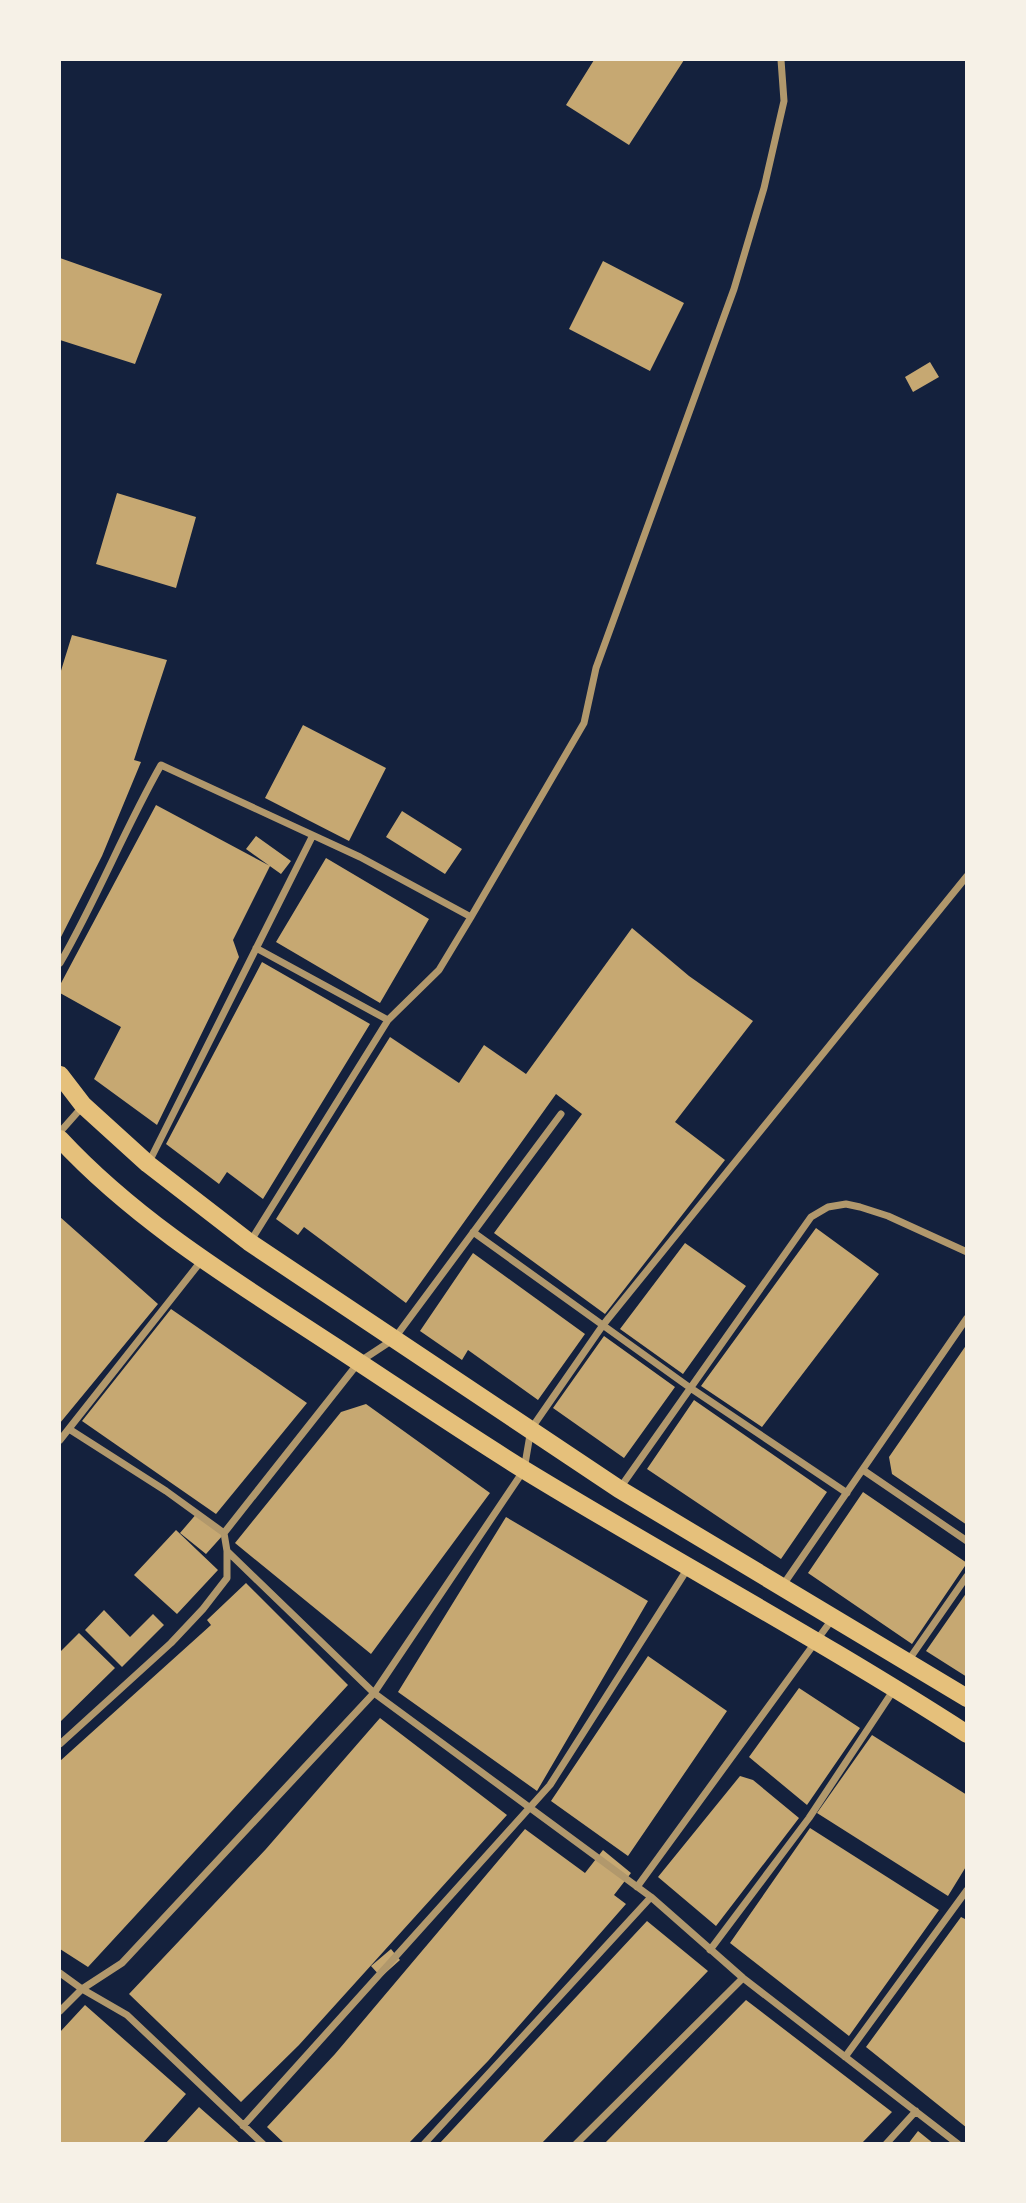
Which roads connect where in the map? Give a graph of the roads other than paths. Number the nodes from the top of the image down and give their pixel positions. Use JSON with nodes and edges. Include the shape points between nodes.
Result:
{"nodes":[{"id":1,"x":781,"y":60,"type":"edge"},
{"id":2,"x":312,"y":837,"type":"junction"},
{"id":3,"x":967,"y":876,"type":"edge"},
{"id":4,"x":471,"y":918,"type":"junction"},
{"id":5,"x":256,"y":948,"type":"junction"},
{"id":6,"x":60,"y":963,"type":"edge"},
{"id":7,"x":388,"y":1020,"type":"junction"},
{"id":8,"x":60,"y":1075,"type":"edge"},
{"id":9,"x":83,"y":1105,"type":"junction"},
{"id":10,"x":561,"y":1114,"type":"dead end"},
{"id":11,"x":60,"y":1132,"type":"edge"},
{"id":12,"x":60,"y":1139,"type":"edge"},
{"id":13,"x":148,"y":1164,"type":"junction"},
{"id":14,"x":473,"y":1232,"type":"junction"},
{"id":15,"x":249,"y":1242,"type":"junction"},
{"id":16,"x":967,"y":1252,"type":"edge"},
{"id":17,"x":202,"y":1259,"type":"junction"},
{"id":18,"x":967,"y":1318,"type":"edge"},
{"id":19,"x":603,"y":1325,"type":"junction"},
{"id":20,"x":394,"y":1339,"type":"junction"},
{"id":21,"x":359,"y":1362,"type":"junction"},
{"id":22,"x":689,"y":1387,"type":"junction"},
{"id":23,"x":69,"y":1429,"type":"junction"},
{"id":24,"x":531,"y":1429,"type":"junction"},
{"id":25,"x":60,"y":1440,"type":"edge"},
{"id":26,"x":524,"y":1470,"type":"junction"},
{"id":27,"x":863,"y":1470,"type":"junction"},
{"id":28,"x":619,"y":1489,"type":"junction"},
{"id":29,"x":847,"y":1493,"type":"junction"},
{"id":30,"x":224,"y":1533,"type":"junction"},
{"id":31,"x":967,"y":1541,"type":"edge"},
{"id":32,"x":227,"y":1551,"type":"junction"},
{"id":33,"x":688,"y":1567,"type":"junction"},
{"id":34,"x":967,"y":1576,"type":"edge"},
{"id":35,"x":783,"y":1586,"type":"junction"},
{"id":36,"x":833,"y":1618,"type":"junction"},
{"id":37,"x":815,"y":1642,"type":"junction"},
{"id":38,"x":907,"y":1661,"type":"junction"},
{"id":39,"x":895,"y":1688,"type":"junction"},
{"id":40,"x":374,"y":1693,"type":"junction"},
{"id":41,"x":967,"y":1698,"type":"edge"},
{"id":42,"x":967,"y":1734,"type":"edge"},
{"id":43,"x":60,"y":1744,"type":"edge"},
{"id":44,"x":530,"y":1809,"type":"junction"},
{"id":45,"x":637,"y":1887,"type":"junction"},
{"id":46,"x":967,"y":1890,"type":"edge"},
{"id":47,"x":651,"y":1897,"type":"junction"},
{"id":48,"x":957,"y":1905,"type":"junction"},
{"id":49,"x":967,"y":1910,"type":"edge"},
{"id":50,"x":710,"y":1951,"type":"junction"},
{"id":51,"x":60,"y":1973,"type":"edge"},
{"id":52,"x":743,"y":1978,"type":"junction"},
{"id":53,"x":82,"y":1989,"type":"junction"},
{"id":54,"x":60,"y":2011,"type":"edge"},
{"id":55,"x":845,"y":2057,"type":"junction"},
{"id":56,"x":916,"y":2111,"type":"junction"},
{"id":57,"x":243,"y":2126,"type":"junction"},
{"id":58,"x":262,"y":2144,"type":"edge"},
{"id":59,"x":424,"y":2144,"type":"edge"},
{"id":60,"x":576,"y":2144,"type":"edge"},
{"id":61,"x":886,"y":2144,"type":"edge"},
{"id":62,"x":958,"y":2144,"type":"edge"}],
"edges":[{"from":1,"to":4,"type":"street","via":[[784,101],[734,289],[596,668],[584,723]]},
{"from":2,"to":4,"type":"street","via":[[360,857]]},
{"from":2,"to":5,"type":"street"},
{"from":2,"to":6,"type":"street","via":[[161,765]]},
{"from":3,"to":19,"type":"street"},
{"from":4,"to":7,"type":"street","via":[[439,970]]},
{"from":5,"to":7,"type":"street"},
{"from":5,"to":13,"type":"street"},
{"from":7,"to":15,"type":"street"},
{"from":8,"to":9,"type":"main road"},
{"from":9,"to":11,"type":"street"},
{"from":9,"to":13,"type":"main road"},
{"from":10,"to":14,"type":"street"},
{"from":12,"to":17,"type":"main road","via":[[105,1184]]},
{"from":13,"to":15,"type":"main road"},
{"from":14,"to":19,"type":"street"},
{"from":14,"to":20,"type":"street"},
{"from":15,"to":20,"type":"main road"},
{"from":16,"to":22,"type":"street","via":[[888,1216],[846,1204],[828,1207],[811,1217]]},
{"from":17,"to":21,"type":"main road"},
{"from":17,"to":23,"type":"street"},
{"from":18,"to":27,"type":"street"},
{"from":19,"to":22,"type":"street"},
{"from":19,"to":24,"type":"street"},
{"from":20,"to":21,"type":"street"},
{"from":20,"to":24,"type":"main road"},
{"from":21,"to":26,"type":"main road"},
{"from":21,"to":30,"type":"street"},
{"from":22,"to":28,"type":"street"},
{"from":22,"to":29,"type":"street"},
{"from":23,"to":25,"type":"street"},
{"from":23,"to":30,"type":"street"},
{"from":24,"to":26,"type":"street"},
{"from":24,"to":28,"type":"main road"},
{"from":26,"to":33,"type":"main road"},
{"from":26,"to":40,"type":"street"},
{"from":27,"to":29,"type":"street"},
{"from":27,"to":31,"type":"street"},
{"from":28,"to":35,"type":"main road"},
{"from":29,"to":35,"type":"street"},
{"from":30,"to":32,"type":"street"},
{"from":32,"to":40,"type":"street"},
{"from":32,"to":43,"type":"street","via":[[226,1578],[203,1609]]},
{"from":33,"to":37,"type":"main road"},
{"from":33,"to":44,"type":"street","via":[[550,1785]]},
{"from":34,"to":38,"type":"street"},
{"from":35,"to":36,"type":"main road"},
{"from":36,"to":37,"type":"street"},
{"from":36,"to":38,"type":"main road"},
{"from":37,"to":39,"type":"main road"},
{"from":37,"to":45,"type":"street"},
{"from":38,"to":41,"type":"main road"},
{"from":39,"to":42,"type":"main road"},
{"from":39,"to":50,"type":"street","via":[[809,1818]]},
{"from":40,"to":44,"type":"street"},
{"from":40,"to":53,"type":"street","via":[[122,1963]]},
{"from":44,"to":45,"type":"street"},
{"from":44,"to":57,"type":"street"},
{"from":45,"to":47,"type":"street"},
{"from":46,"to":48,"type":"street"},
{"from":47,"to":50,"type":"street"},
{"from":47,"to":59,"type":"street"},
{"from":48,"to":49,"type":"street"},
{"from":48,"to":55,"type":"street"},
{"from":50,"to":52,"type":"street"},
{"from":51,"to":53,"type":"street"},
{"from":52,"to":55,"type":"street"},
{"from":52,"to":60,"type":"street"},
{"from":53,"to":54,"type":"street"},
{"from":53,"to":57,"type":"street","via":[[127,2015]]},
{"from":55,"to":56,"type":"street"},
{"from":56,"to":61,"type":"street"},
{"from":56,"to":62,"type":"street"},
{"from":57,"to":58,"type":"street"}]}
